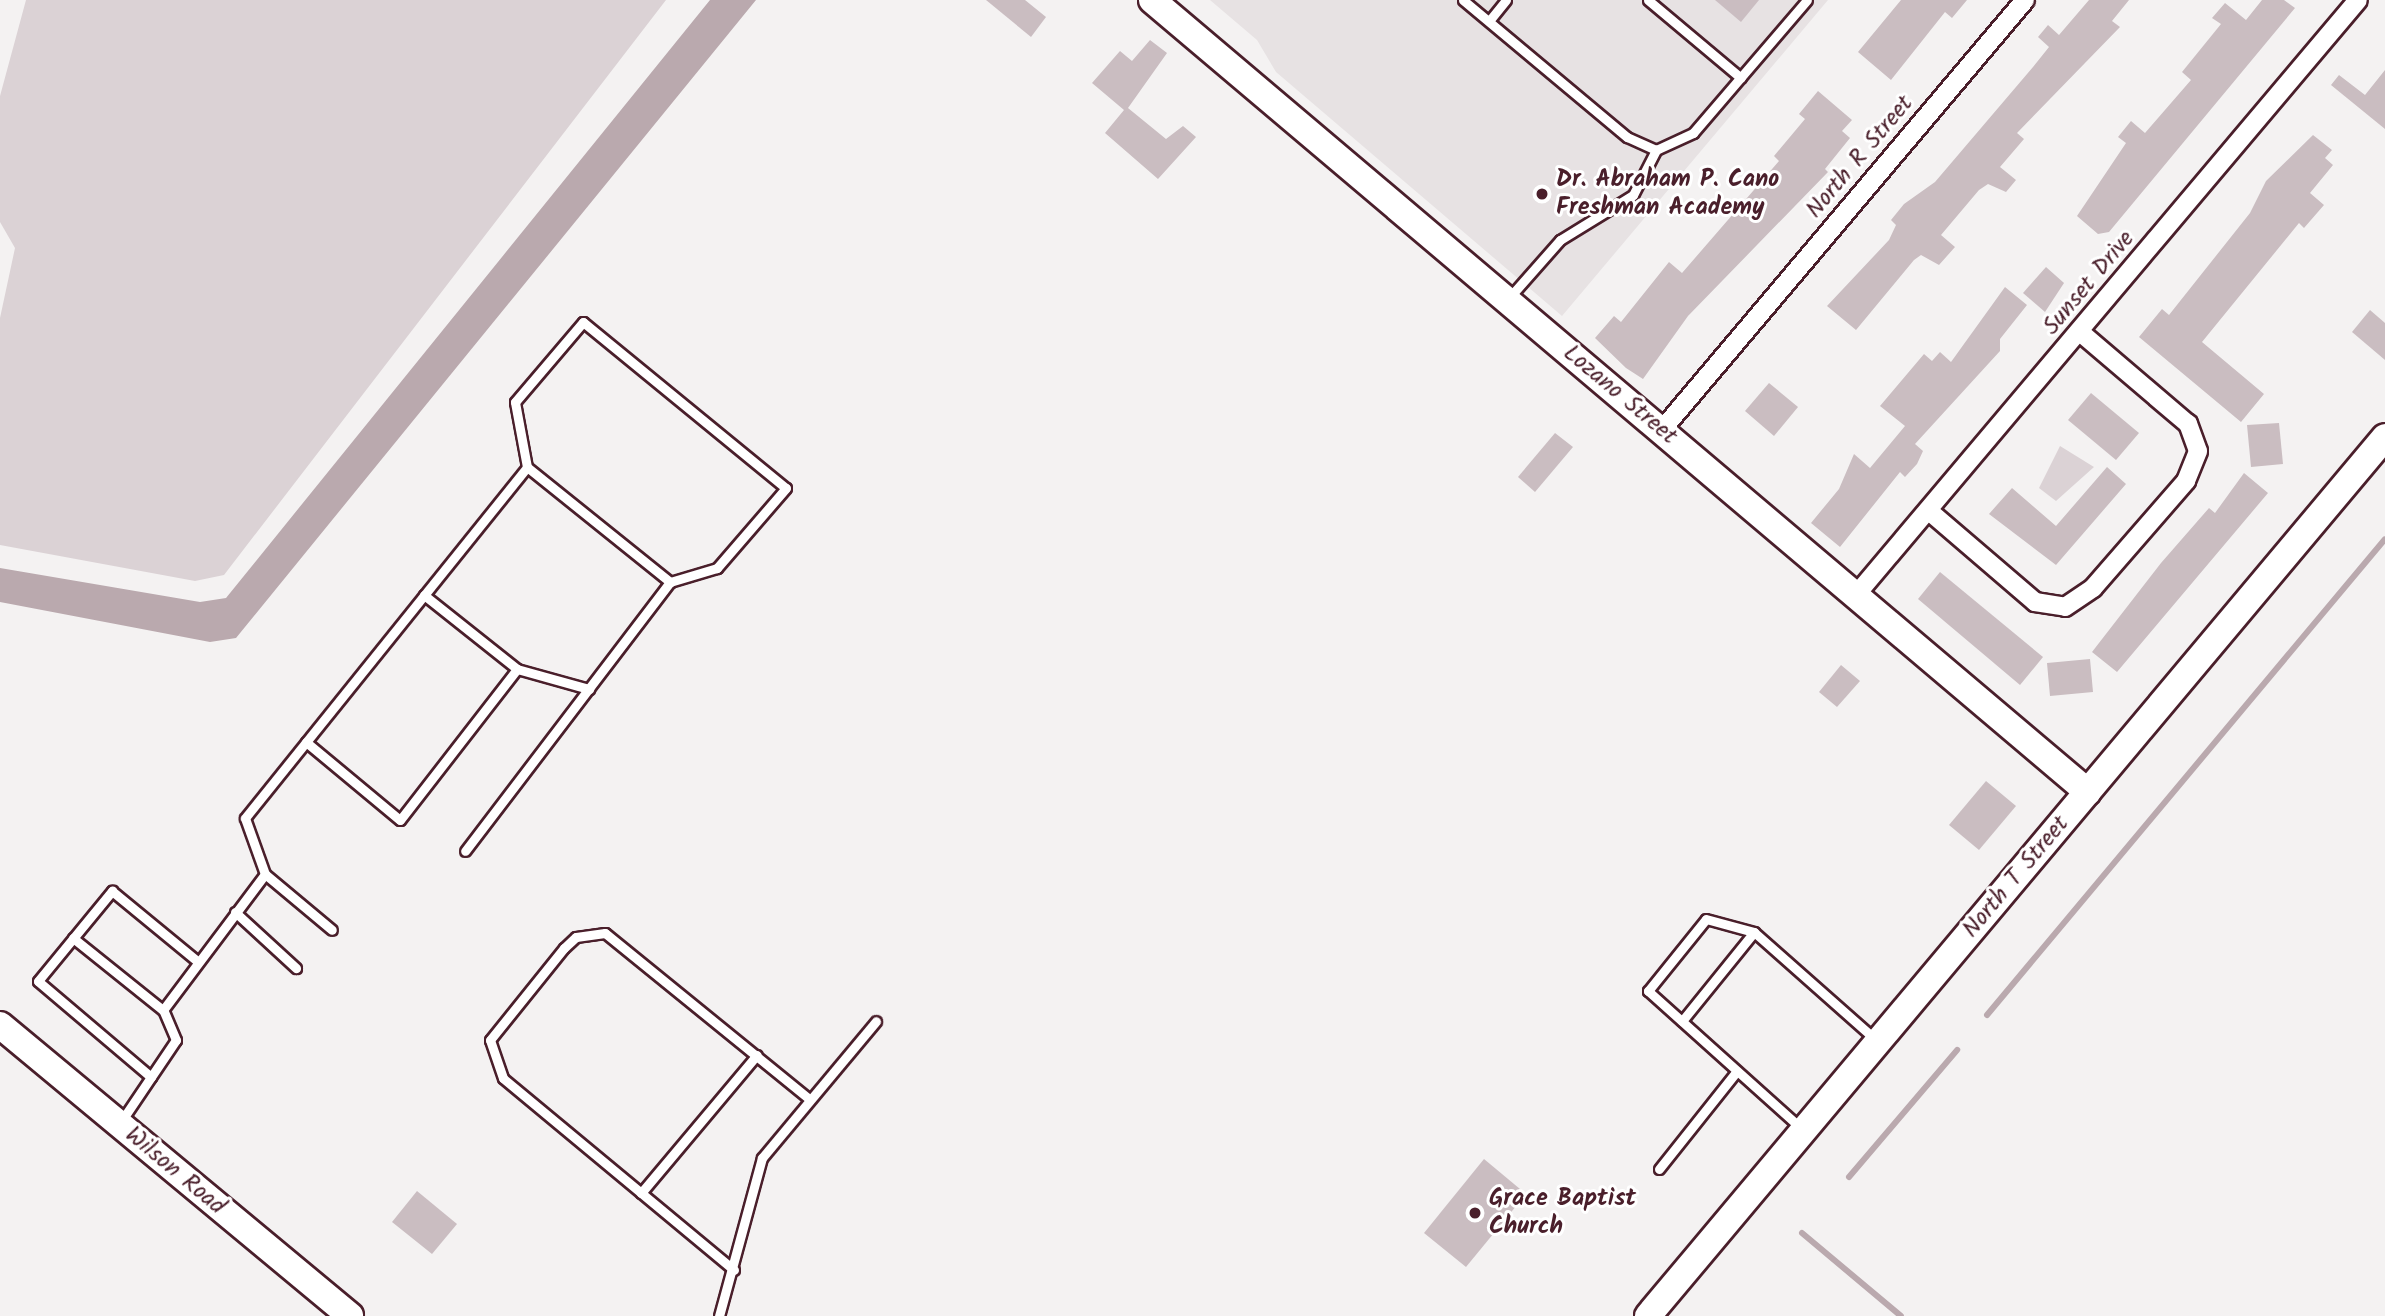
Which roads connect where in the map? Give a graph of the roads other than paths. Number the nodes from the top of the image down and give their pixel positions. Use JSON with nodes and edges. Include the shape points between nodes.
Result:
{"nodes":[{"id":1,"x":1152,"y":0,"type":"edge"},
{"id":2,"x":1463,"y":0,"type":"edge"},
{"id":3,"x":1506,"y":0,"type":"edge"},
{"id":4,"x":1648,"y":0,"type":"edge"},
{"id":5,"x":1807,"y":0,"type":"edge"},
{"id":6,"x":2025,"y":0,"type":"edge"},
{"id":7,"x":2358,"y":0,"type":"edge"},
{"id":8,"x":1489,"y":21,"type":"junction"},
{"id":9,"x":1741,"y":78,"type":"junction"},
{"id":10,"x":1656,"y":150,"type":"junction"},
{"id":11,"x":1507,"y":300,"type":"junction"},
{"id":12,"x":2080,"y":332,"type":"junction"},
{"id":13,"x":1661,"y":431,"type":"junction"},
{"id":14,"x":2385,"y":437,"type":"edge"},
{"id":15,"x":527,"y":467,"type":"junction"},
{"id":16,"x":1929,"y":511,"type":"junction"},
{"id":17,"x":670,"y":582,"type":"junction"},
{"id":18,"x":424,"y":595,"type":"junction"},
{"id":19,"x":1856,"y":595,"type":"junction"},
{"id":20,"x":517,"y":669,"type":"junction"},
{"id":21,"x":589,"y":689,"type":"junction"},
{"id":22,"x":306,"y":742,"type":"junction"},
{"id":23,"x":2088,"y":792,"type":"junction"},
{"id":24,"x":465,"y":851,"type":"dead end"},
{"id":25,"x":265,"y":874,"type":"junction"},
{"id":26,"x":234,"y":912,"type":"junction"},
{"id":27,"x":332,"y":930,"type":"dead end"},
{"id":28,"x":1754,"y":932,"type":"junction"},
{"id":29,"x":73,"y":938,"type":"junction"},
{"id":30,"x":197,"y":960,"type":"junction"},
{"id":31,"x":296,"y":968,"type":"dead end"},
{"id":32,"x":163,"y":1010,"type":"junction"},
{"id":33,"x":876,"y":1021,"type":"dead end"},
{"id":34,"x":1682,"y":1021,"type":"junction"},
{"id":35,"x":0,"y":1026,"type":"edge"},
{"id":36,"x":1878,"y":1042,"type":"junction"},
{"id":37,"x":757,"y":1055,"type":"junction"},
{"id":38,"x":1737,"y":1071,"type":"junction"},
{"id":39,"x":151,"y":1077,"type":"junction"},
{"id":40,"x":809,"y":1098,"type":"junction"},
{"id":41,"x":119,"y":1124,"type":"junction"},
{"id":42,"x":1803,"y":1130,"type":"junction"},
{"id":43,"x":1658,"y":1169,"type":"dead end"},
{"id":44,"x":641,"y":1192,"type":"junction"},
{"id":45,"x":734,"y":1270,"type":"junction"},
{"id":46,"x":350,"y":1316,"type":"edge"},
{"id":47,"x":719,"y":1316,"type":"edge"},
{"id":48,"x":1648,"y":1316,"type":"edge"}],
"edges":[{"from":1,"to":11,"type":"street","name":"Lozano Street"},
{"from":2,"to":8,"type":"lane"},
{"from":3,"to":8,"type":"lane"},
{"from":4,"to":9,"type":"lane"},
{"from":5,"to":9,"type":"lane"},
{"from":6,"to":13,"type":"street","name":"North R Street"},
{"from":7,"to":12,"type":"street","name":"Sunset Drive"},
{"from":8,"to":10,"type":"lane","via":[[1627,137]]},
{"from":9,"to":10,"type":"lane","via":[[1693,134]]},
{"from":10,"to":11,"type":"lane","via":[[1633,195],[1560,240]]},
{"from":11,"to":13,"type":"street","name":"Lozano Street"},
{"from":12,"to":16,"type":"street","name":"Sunset Drive"},
{"from":12,"to":16,"type":"street","via":[[2188,424],[2198,451],[2186,481],[2093,588],[2064,607],[2035,602]]},
{"from":13,"to":19,"type":"street","name":"Lozano Street"},
{"from":14,"to":23,"type":"street","name":"North T Street"},
{"from":15,"to":17,"type":"lane"},
{"from":15,"to":17,"type":"lane","via":[[515,402],[583,321],[786,488],[718,568]]},
{"from":15,"to":18,"type":"lane"},
{"from":16,"to":19,"type":"street","name":"Sunset Drive"},
{"from":17,"to":21,"type":"lane"},
{"from":18,"to":20,"type":"lane"},
{"from":18,"to":22,"type":"lane"},
{"from":19,"to":23,"type":"street","name":"Lozano Street"},
{"from":20,"to":21,"type":"lane"},
{"from":20,"to":22,"type":"lane","via":[[400,820]]},
{"from":21,"to":24,"type":"lane"},
{"from":22,"to":25,"type":"lane","via":[[245,818]]},
{"from":23,"to":36,"type":"street","name":"North T Street"},
{"from":25,"to":26,"type":"lane"},
{"from":25,"to":27,"type":"lane"},
{"from":26,"to":30,"type":"lane"},
{"from":26,"to":31,"type":"lane"},
{"from":28,"to":34,"type":"lane"},
{"from":28,"to":34,"type":"lane","via":[[1706,919],[1648,991]]},
{"from":28,"to":36,"type":"lane"},
{"from":29,"to":30,"type":"lane","via":[[112,891]]},
{"from":29,"to":32,"type":"lane"},
{"from":29,"to":39,"type":"lane","via":[[38,981]]},
{"from":30,"to":32,"type":"lane"},
{"from":32,"to":39,"type":"lane","via":[[176,1040]]},
{"from":33,"to":40,"type":"lane"},
{"from":34,"to":38,"type":"lane"},
{"from":35,"to":41,"type":"street","name":"Wilson Road"},
{"from":36,"to":42,"type":"street","name":"North T Street"},
{"from":37,"to":40,"type":"lane"},
{"from":37,"to":44,"type":"lane"},
{"from":37,"to":44,"type":"lane","via":[[618,939],[590,933],[564,948],[496,1030],[491,1053],[503,1078]]},
{"from":38,"to":42,"type":"lane"},
{"from":38,"to":43,"type":"lane"},
{"from":39,"to":41,"type":"lane"},
{"from":40,"to":45,"type":"lane","via":[[762,1158]]},
{"from":41,"to":46,"type":"street","name":"Wilson Road"},
{"from":42,"to":48,"type":"street","name":"North T Street"},
{"from":44,"to":45,"type":"lane"},
{"from":45,"to":47,"type":"lane"}]}
